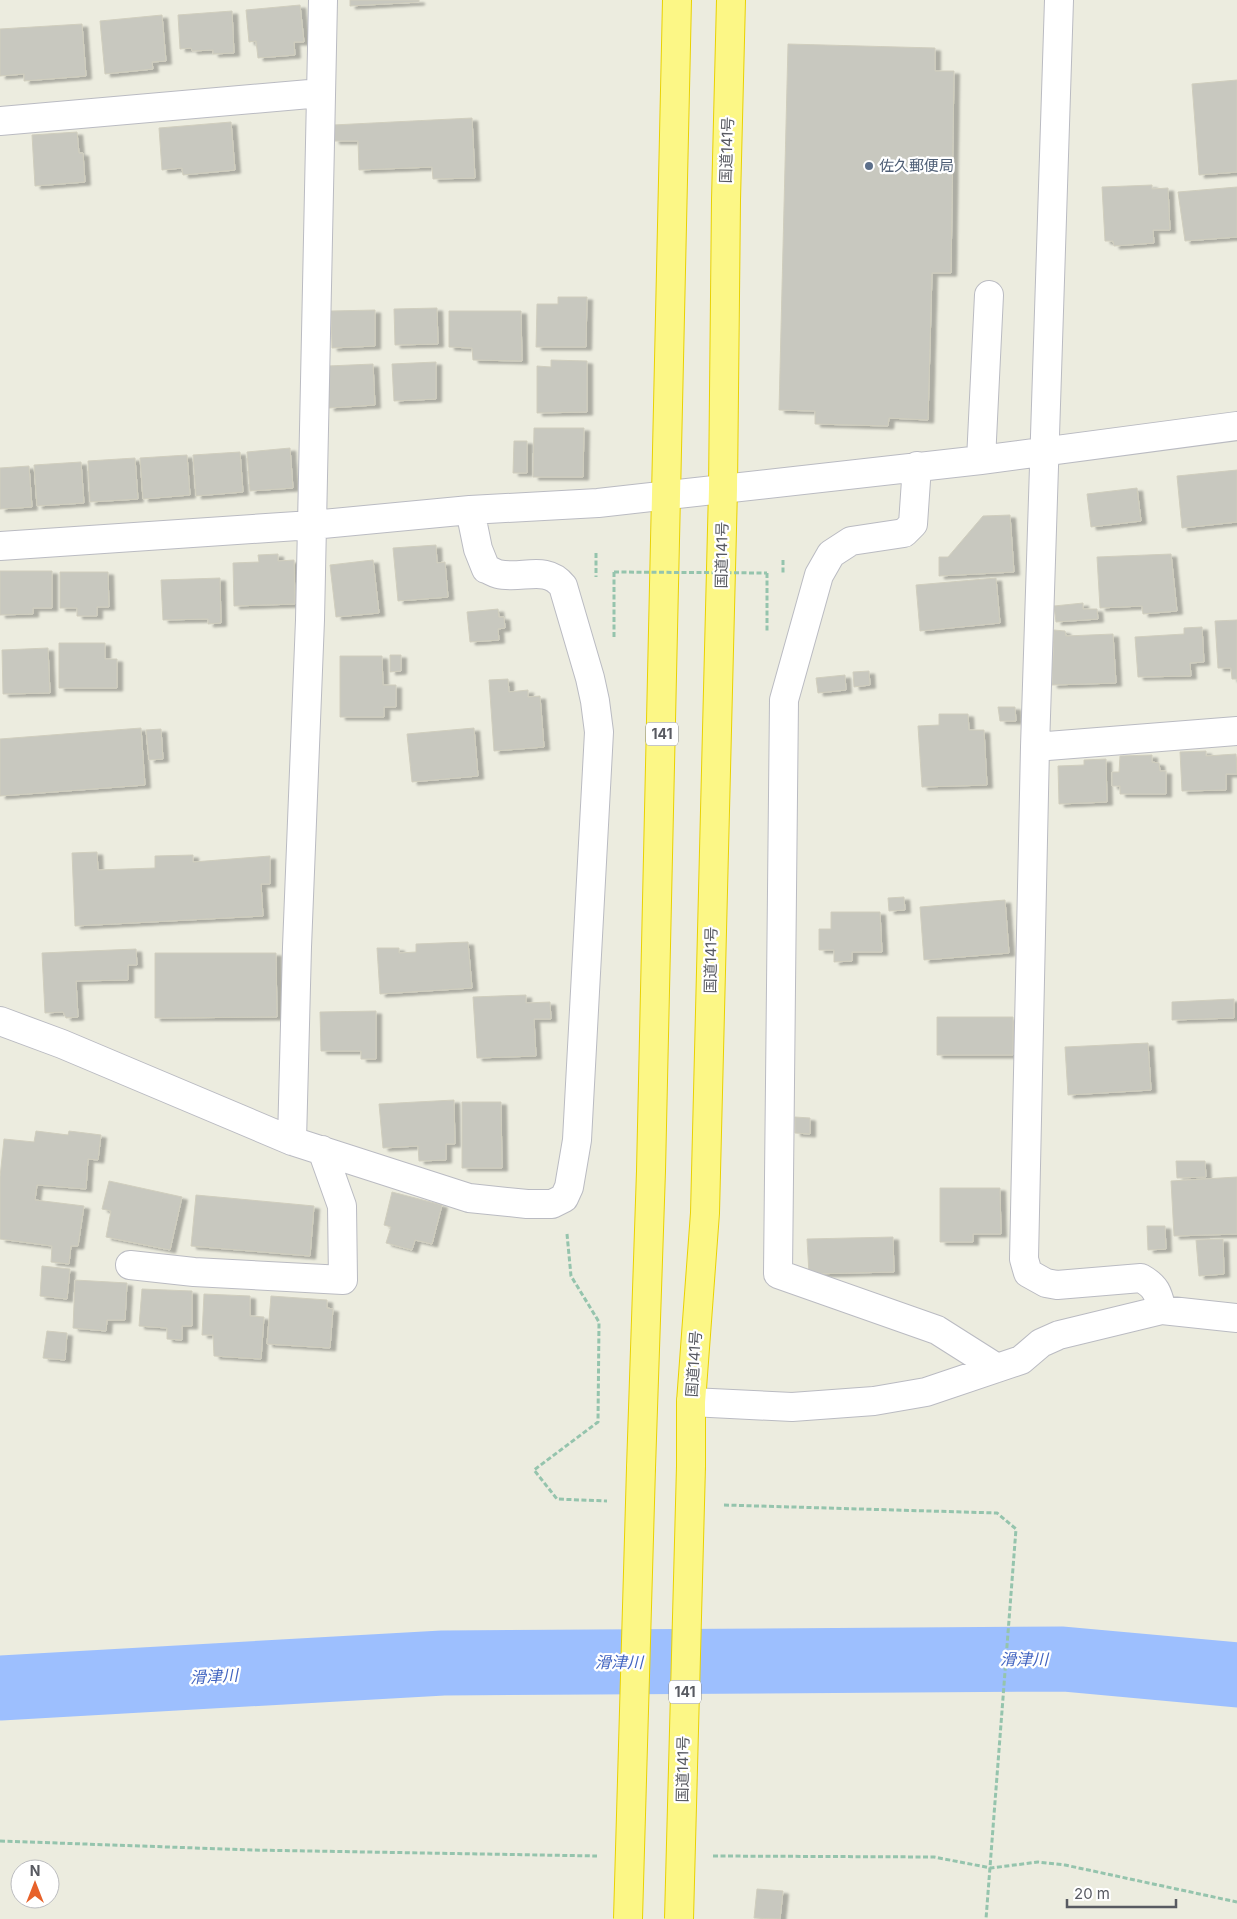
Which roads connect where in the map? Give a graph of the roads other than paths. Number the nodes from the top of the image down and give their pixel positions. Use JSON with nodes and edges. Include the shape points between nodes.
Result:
{"nodes":[{"id":1,"x":324,"y":0,"type":"edge"},
{"id":2,"x":677,"y":0,"type":"edge"},
{"id":3,"x":731,"y":0,"type":"edge"},
{"id":4,"x":1059,"y":0,"type":"edge"},
{"id":5,"x":321,"y":93,"type":"junction"},
{"id":6,"x":0,"y":121,"type":"edge"},
{"id":7,"x":989,"y":295,"type":"dead end"},
{"id":8,"x":1237,"y":426,"type":"edge"},
{"id":9,"x":1046,"y":450,"type":"junction"},
{"id":10,"x":981,"y":460,"type":"junction"},
{"id":11,"x":917,"y":466,"type":"junction"},
{"id":12,"x":723,"y":489,"type":"junction"},
{"id":13,"x":667,"y":496,"type":"junction"},
{"id":14,"x":470,"y":510,"type":"junction"},
{"id":15,"x":312,"y":525,"type":"junction"},
{"id":16,"x":0,"y":546,"type":"edge"},
{"id":17,"x":1237,"y":731,"type":"edge"},
{"id":18,"x":1035,"y":747,"type":"junction"},
{"id":19,"x":1,"y":1028,"type":"edge"},
{"id":20,"x":292,"y":1141,"type":"junction"},
{"id":21,"x":322,"y":1150,"type":"junction"},
{"id":22,"x":130,"y":1265,"type":"dead end"},
{"id":23,"x":1162,"y":1310,"type":"junction"},
{"id":24,"x":1237,"y":1318,"type":"edge"},
{"id":25,"x":997,"y":1368,"type":"junction"},
{"id":26,"x":691,"y":1402,"type":"junction"},
{"id":27,"x":628,"y":1919,"type":"edge"},
{"id":28,"x":679,"y":1919,"type":"edge"}],
"edges":[{"from":1,"to":5,"type":"street"},
{"from":2,"to":13,"type":"highway","number":"141"},
{"from":3,"to":12,"type":"highway","name":"国道141号","number":"141"},
{"from":4,"to":9,"type":"street"},
{"from":5,"to":6,"type":"street"},
{"from":5,"to":15,"type":"street"},
{"from":7,"to":10,"type":"street"},
{"from":8,"to":9,"type":"street"},
{"from":9,"to":10,"type":"street"},
{"from":9,"to":18,"type":"street"},
{"from":10,"to":11,"type":"street"},
{"from":11,"to":12,"type":"street"},
{"from":11,"to":25,"type":"street","via":[[913,524],[904,533],[850,541],[831,554],[819,575],[784,700],[778,1274],[937,1330]]},
{"from":12,"to":13,"type":"street"},
{"from":12,"to":26,"type":"highway","name":"国道141号","number":"141","via":[[705,1213]]},
{"from":13,"to":14,"type":"street"},
{"from":13,"to":27,"type":"highway","number":"141","bridge":true,"via":[[651,1181]]},
{"from":14,"to":15,"type":"street"},
{"from":14,"to":21,"type":"street","via":[[478,550],[486,569],[499,574],[546,574],[557,578],[563,586],[595,701],[599,732],[578,1130],[568,1187],[564,1198],[552,1204],[469,1198]]},
{"from":15,"to":16,"type":"street"},
{"from":15,"to":20,"type":"street"},
{"from":17,"to":18,"type":"street"},
{"from":18,"to":23,"type":"street","via":[[1024,1259],[1028,1273],[1057,1285],[1141,1278],[1152,1284]]},
{"from":19,"to":20,"type":"street","via":[[62,1044]]},
{"from":20,"to":21,"type":"street"},
{"from":21,"to":22,"type":"street","via":[[342,1206],[342,1280]]},
{"from":23,"to":24,"type":"street"},
{"from":23,"to":25,"type":"street","via":[[1059,1335],[1020,1360]]},
{"from":25,"to":26,"type":"street","via":[[926,1392],[874,1401],[792,1407]]},
{"from":26,"to":28,"type":"highway","name":"国道141号","number":"141","bridge":true}]}
